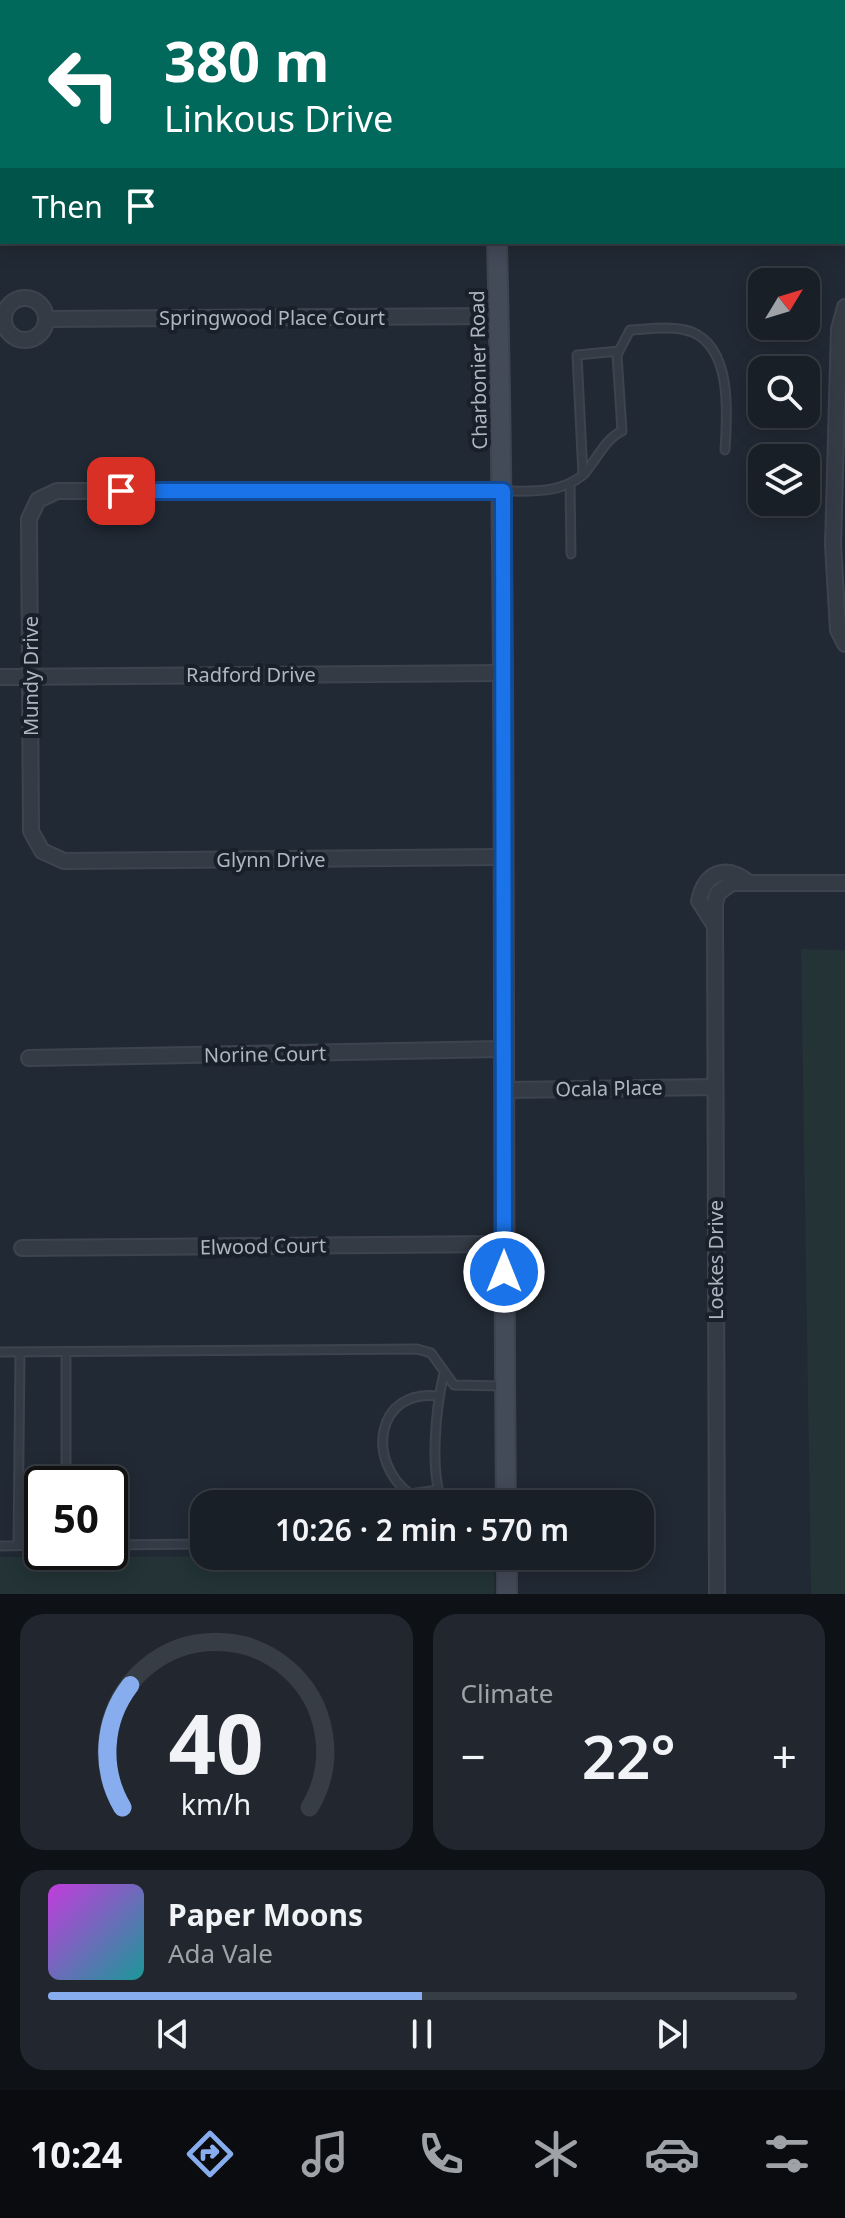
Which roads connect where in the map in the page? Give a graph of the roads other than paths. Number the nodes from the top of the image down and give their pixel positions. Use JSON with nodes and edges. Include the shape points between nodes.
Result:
{"nodes":[{"id":1,"x":497,"y":244,"type":"edge"},
{"id":2,"x":845,"y":307,"type":"edge"},
{"id":3,"x":498,"y":316,"type":"junction"},
{"id":4,"x":46,"y":319,"type":"dead end"},
{"id":5,"x":619,"y":351,"type":"junction"},
{"id":6,"x":612,"y":447,"type":"dead end"},
{"id":7,"x":725,"y":450,"type":"dead end"},
{"id":8,"x":603,"y":453,"type":"junction"},
{"id":9,"x":841,"y":472,"type":"edge"},
{"id":10,"x":583,"y":475,"type":"junction"},
{"id":11,"x":570,"y":485,"type":"junction"},
{"id":12,"x":503,"y":491,"type":"junction"},
{"id":13,"x":571,"y":554,"type":"dead end"},
{"id":14,"x":845,"y":644,"type":"edge"},
{"id":15,"x":503,"y":673,"type":"junction"},
{"id":16,"x":30,"y":676,"type":"junction"},
{"id":17,"x":0,"y":677,"type":"edge"},
{"id":18,"x":42,"y":851,"type":"joint"},
{"id":19,"x":501,"y":857,"type":"junction"},
{"id":20,"x":845,"y":883,"type":"edge"},
{"id":21,"x":501,"y":1049,"type":"junction"},
{"id":22,"x":29,"y":1058,"type":"dead end"},
{"id":23,"x":714,"y":1087,"type":"junction"},
{"id":24,"x":504,"y":1090,"type":"junction"},
{"id":25,"x":504,"y":1244,"type":"junction"},
{"id":26,"x":22,"y":1248,"type":"dead end"},
{"id":27,"x":0,"y":1352,"type":"edge"},
{"id":28,"x":20,"y":1352,"type":"junction"},
{"id":29,"x":66,"y":1353,"type":"junction"},
{"id":30,"x":444,"y":1373,"type":"junction"},
{"id":31,"x":505,"y":1386,"type":"junction"},
{"id":32,"x":439,"y":1396,"type":"junction"},
{"id":33,"x":66,"y":1466,"type":"edge"},
{"id":34,"x":404,"y":1490,"type":"edge"},
{"id":35,"x":437,"y":1490,"type":"edge"},
{"id":36,"x":506,"y":1490,"type":"edge"},
{"id":37,"x":190,"y":1544,"type":"edge"},
{"id":38,"x":128,"y":1545,"type":"edge"},
{"id":39,"x":0,"y":1546,"type":"edge"},
{"id":40,"x":18,"y":1546,"type":"junction"},
{"id":41,"x":24,"y":1546,"type":"edge"},
{"id":42,"x":507,"y":1570,"type":"edge"},
{"id":43,"x":507,"y":1594,"type":"edge"},
{"id":44,"x":717,"y":1594,"type":"edge"}],
"edges":[{"from":1,"to":3,"type":"main road","name":"Charbonier Road"},
{"from":2,"to":9,"type":"street","via":[[839,329]]},
{"from":3,"to":4,"type":"street","name":"Springwood Place Court"},
{"from":3,"to":12,"type":"main road","name":"Charbonier Road"},
{"from":5,"to":7,"type":"lane","via":[[630,330],[680,329],[705,342],[728,393]]},
{"from":5,"to":8,"type":"lane","via":[[622,435],[607,442]]},
{"from":5,"to":10,"type":"lane","via":[[577,355]]},
{"from":6,"to":8,"type":"lane"},
{"from":8,"to":10,"type":"lane"},
{"from":9,"to":14,"type":"street","via":[[835,591],[838,630]]},
{"from":10,"to":11,"type":"lane"},
{"from":11,"to":12,"type":"lane"},
{"from":11,"to":13,"type":"lane"},
{"from":12,"to":15,"type":"main road","name":"Charbonier Road"},
{"from":12,"to":16,"type":"street","name":"Mundy Drive","via":[[57,491],[38,500],[29,519]]},
{"from":15,"to":16,"type":"street","name":"Radford Drive"},
{"from":15,"to":19,"type":"main road","name":"Charbonier Road"},
{"from":16,"to":17,"type":"street","name":"Radford Drive"},
{"from":16,"to":18,"type":"street","name":"Mundy Drive","via":[[31,831]]},
{"from":18,"to":19,"type":"street","name":"Glynn Drive","via":[[64,861]]},
{"from":19,"to":21,"type":"main road","name":"Charbonier Road"},
{"from":20,"to":23,"type":"street","name":"Loekes Drive","via":[[732,883],[718,893]]},
{"from":21,"to":22,"type":"street","name":"Norine Court"},
{"from":21,"to":24,"type":"main road","name":"Charbonier Road"},
{"from":23,"to":24,"type":"street","name":"Ocala Place"},
{"from":23,"to":44,"type":"street","name":"Loekes Drive"},
{"from":24,"to":25,"type":"main road","name":"Charbonier Road"},
{"from":25,"to":26,"type":"street","name":"Elwood Court"},
{"from":25,"to":31,"type":"main road","name":"Charbonier Road"},
{"from":27,"to":28,"type":"lane"},
{"from":28,"to":29,"type":"lane"},
{"from":28,"to":40,"type":"lane"},
{"from":29,"to":30,"type":"lane","via":[[417,1349],[431,1353]]},
{"from":29,"to":33,"type":"lane"},
{"from":30,"to":31,"type":"lane","via":[[454,1385]]},
{"from":30,"to":32,"type":"lane"},
{"from":31,"to":36,"type":"main road","name":"Charbonier Road"},
{"from":32,"to":34,"type":"lane","via":[[409,1397],[389,1415],[386,1466]]},
{"from":32,"to":35,"type":"lane"},
{"from":37,"to":38,"type":"lane"},
{"from":39,"to":40,"type":"lane"},
{"from":40,"to":41,"type":"lane"},
{"from":42,"to":43,"type":"main road"}]}
